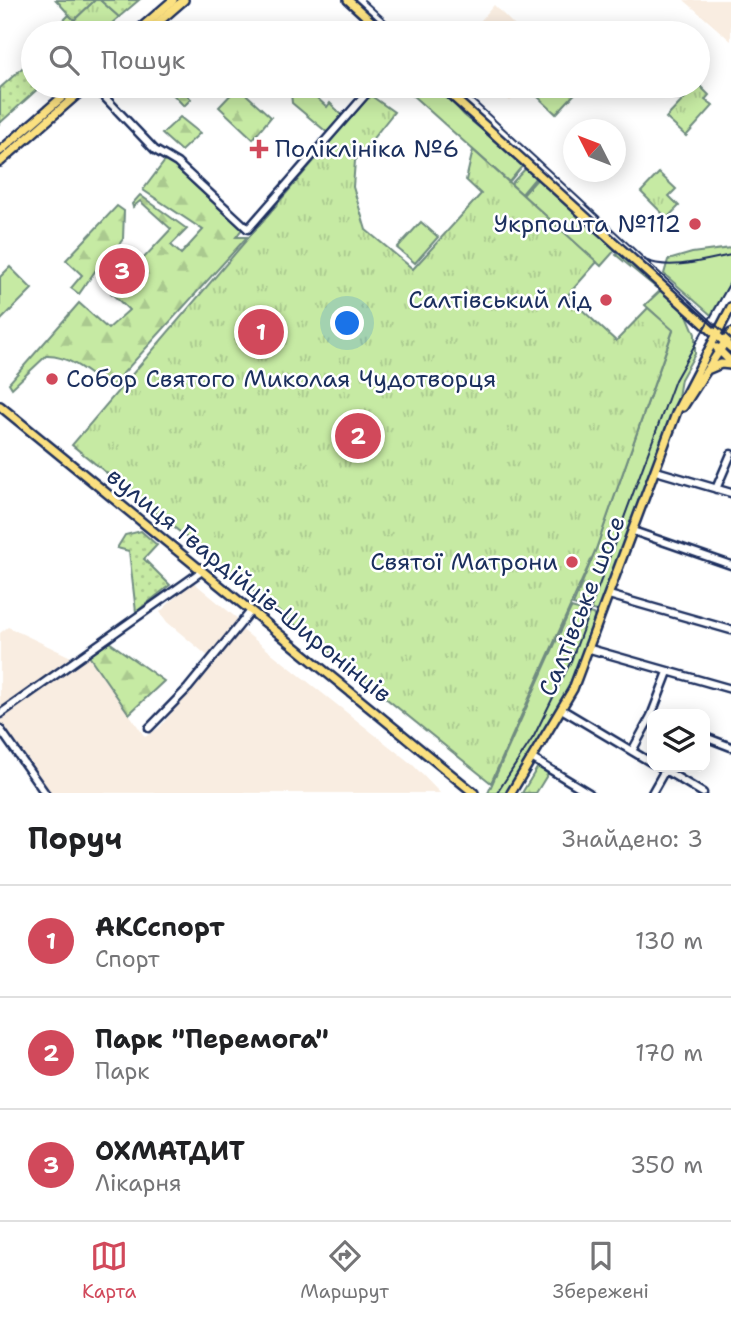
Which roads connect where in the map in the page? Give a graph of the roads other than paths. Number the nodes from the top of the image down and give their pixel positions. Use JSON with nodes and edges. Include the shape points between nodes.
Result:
{"nodes":[{"id":1,"x":173,"y":0,"type":"edge"},
{"id":2,"x":184,"y":0,"type":"edge"},
{"id":3,"x":348,"y":0,"type":"edge"},
{"id":4,"x":149,"y":21,"type":"edge"},
{"id":5,"x":160,"y":21,"type":"edge"},
{"id":6,"x":371,"y":21,"type":"edge"},
{"id":7,"x":61,"y":98,"type":"edge"},
{"id":8,"x":73,"y":98,"type":"edge"},
{"id":9,"x":105,"y":98,"type":"edge"},
{"id":10,"x":363,"y":98,"type":"edge"},
{"id":11,"x":454,"y":98,"type":"edge"},
{"id":12,"x":0,"y":151,"type":"edge"},
{"id":13,"x":0,"y":162,"type":"edge"},
{"id":14,"x":731,"y":307,"type":"edge"},
{"id":15,"x":731,"y":333,"type":"edge"},
{"id":16,"x":714,"y":338,"type":"junction"},
{"id":17,"x":728,"y":345,"type":"edge"},
{"id":18,"x":719,"y":351,"type":"junction"},
{"id":19,"x":731,"y":363,"type":"edge"},
{"id":20,"x":707,"y":370,"type":"junction"},
{"id":21,"x":0,"y":406,"type":"edge"},
{"id":22,"x":672,"y":426,"type":"junction"},
{"id":23,"x":731,"y":454,"type":"edge"},
{"id":24,"x":656,"y":471,"type":"junction"},
{"id":25,"x":716,"y":489,"type":"junction"},
{"id":26,"x":731,"y":493,"type":"edge"},
{"id":27,"x":633,"y":531,"type":"junction"},
{"id":28,"x":731,"y":565,"type":"edge"},
{"id":29,"x":202,"y":571,"type":"junction"},
{"id":30,"x":610,"y":595,"type":"junction"},
{"id":31,"x":251,"y":611,"type":"junction"},
{"id":32,"x":731,"y":630,"type":"edge"},
{"id":33,"x":590,"y":649,"type":"junction"},
{"id":34,"x":668,"y":672,"type":"junction"},
{"id":35,"x":731,"y":690,"type":"edge"},
{"id":36,"x":655,"y":709,"type":"edge"},
{"id":37,"x":563,"y":710,"type":"junction"},
{"id":38,"x":0,"y":714,"type":"edge"},
{"id":39,"x":647,"y":725,"type":"edge"},
{"id":40,"x":149,"y":728,"type":"dead end"},
{"id":41,"x":0,"y":729,"type":"edge"},
{"id":42,"x":710,"y":739,"type":"edge"},
{"id":43,"x":731,"y":747,"type":"edge"},
{"id":44,"x":632,"y":751,"type":"junction"},
{"id":45,"x":533,"y":759,"type":"junction"},
{"id":46,"x":647,"y":760,"type":"edge"},
{"id":47,"x":660,"y":772,"type":"edge"},
{"id":48,"x":669,"y":772,"type":"edge"},
{"id":49,"x":45,"y":793,"type":"edge"},
{"id":50,"x":474,"y":793,"type":"edge"},
{"id":51,"x":511,"y":793,"type":"edge"},
{"id":52,"x":589,"y":793,"type":"edge"},
{"id":53,"x":652,"y":793,"type":"edge"},
{"id":54,"x":703,"y":793,"type":"edge"}],
"edges":[{"from":1,"to":4,"type":"main road"},
{"from":2,"to":5,"type":"main road"},
{"from":3,"to":6,"type":"main road"},
{"from":7,"to":12,"type":"main road"},
{"from":8,"to":13,"type":"main road"},
{"from":9,"to":10,"type":"street","via":[[155,150],[177,163],[248,229]]},
{"from":11,"to":16,"type":"main road","via":[[709,328]]},
{"from":14,"to":16,"type":"main road","name":"Салтівське шосе"},
{"from":15,"to":17,"type":"main road","name":"Салтівське шосе"},
{"from":16,"to":17,"type":"main road"},
{"from":16,"to":18,"type":"main road"},
{"from":16,"to":22,"type":"main road","name":"Салтівське шосе"},
{"from":17,"to":18,"type":"main road","name":"Салтівське шосе"},
{"from":18,"to":19,"type":"main road"},
{"from":18,"to":20,"type":"main road","name":"Салтівське шосе"},
{"from":19,"to":20,"type":"main road"},
{"from":20,"to":22,"type":"main road","name":"Салтівське шосе"},
{"from":21,"to":29,"type":"main road","name":"вулиця Гвардійців-Широнінців"},
{"from":22,"to":24,"type":"main road","name":"Салтівське шосе"},
{"from":23,"to":25,"type":"street"},
{"from":24,"to":25,"type":"street"},
{"from":24,"to":27,"type":"main road","name":"Салтівське шосе"},
{"from":25,"to":26,"type":"street"},
{"from":27,"to":28,"type":"street"},
{"from":27,"to":30,"type":"main road","name":"Салтівське шосе"},
{"from":29,"to":31,"type":"main road","name":"вулиця Гвардійців-Широнінців"},
{"from":29,"to":38,"type":"street"},
{"from":30,"to":32,"type":"street"},
{"from":30,"to":33,"type":"main road","name":"Салтівське шосе"},
{"from":31,"to":40,"type":"street"},
{"from":31,"to":50,"type":"main road","name":"вулиця Гвардійців-Широнінців"},
{"from":33,"to":34,"type":"street"},
{"from":33,"to":37,"type":"main road","name":"Салтівське шосе"},
{"from":34,"to":35,"type":"street"},
{"from":34,"to":36,"type":"street"},
{"from":37,"to":44,"type":"street"},
{"from":37,"to":45,"type":"main road","name":"Салтівське шосе"},
{"from":39,"to":44,"type":"street"},
{"from":41,"to":49,"type":"street"},
{"from":42,"to":43,"type":"street"},
{"from":44,"to":46,"type":"street"},
{"from":45,"to":51,"type":"main road","name":"Салтівське шосе"},
{"from":45,"to":52,"type":"street"},
{"from":47,"to":53,"type":"street"},
{"from":48,"to":54,"type":"street"}]}
